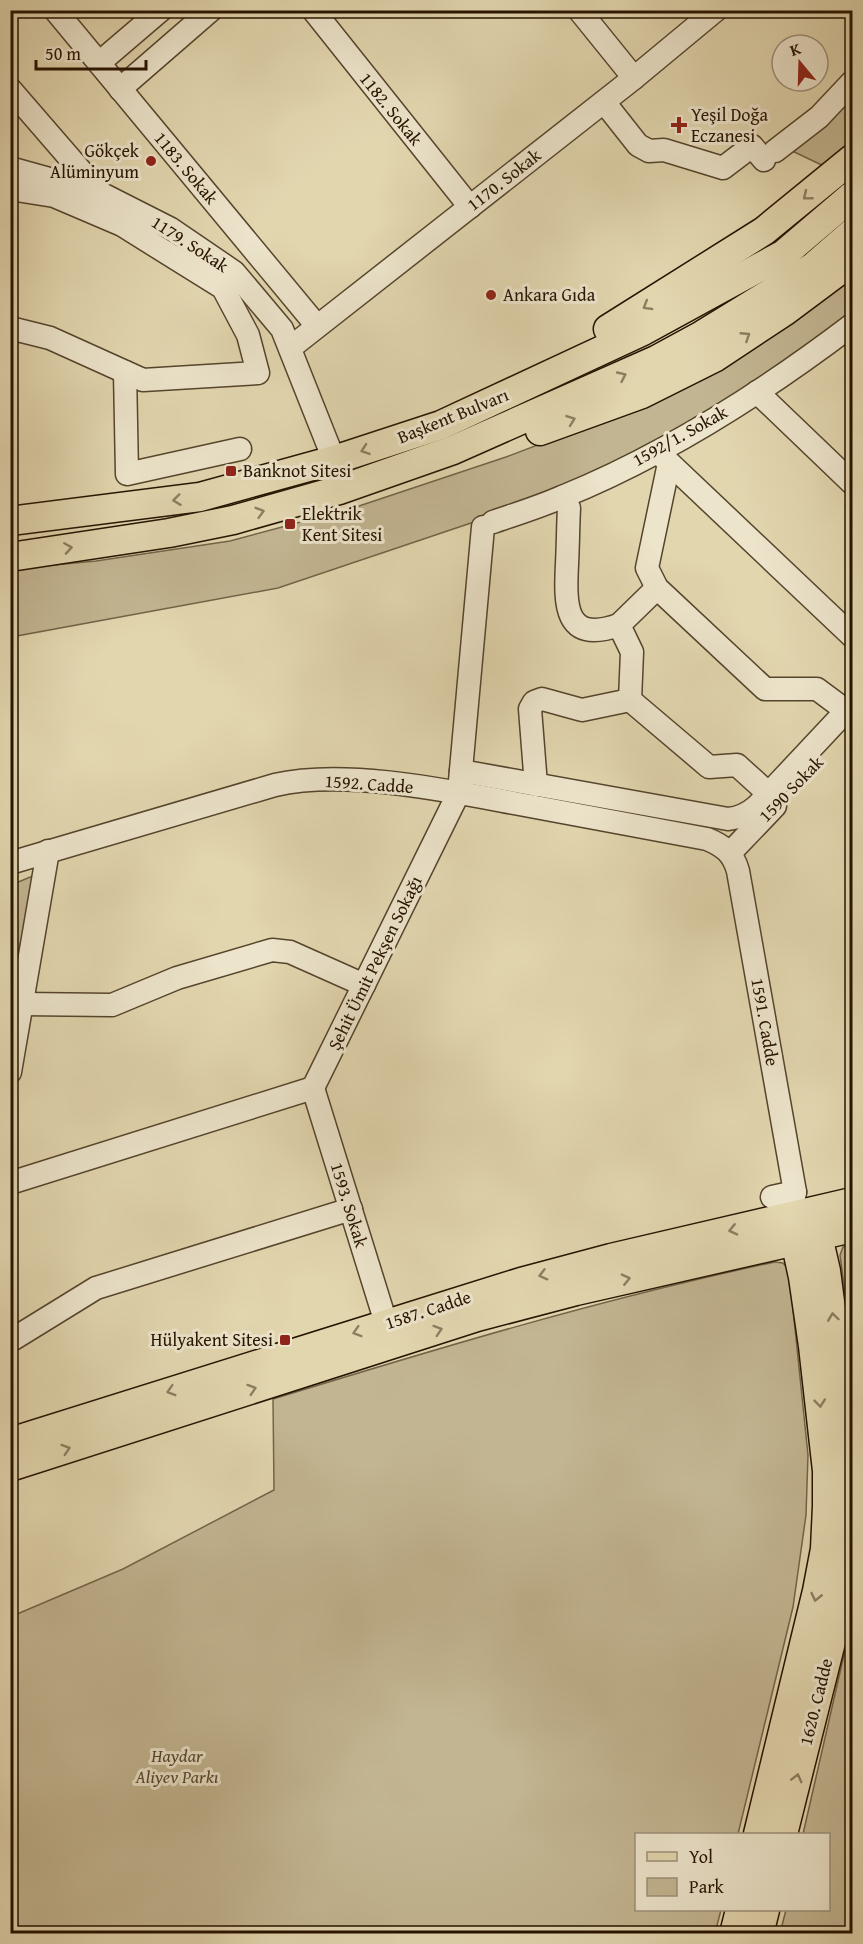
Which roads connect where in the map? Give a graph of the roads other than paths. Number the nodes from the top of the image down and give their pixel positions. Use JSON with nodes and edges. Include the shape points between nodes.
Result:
{"nodes":[{"id":1,"x":55,"y":10,"type":"edge"},
{"id":2,"x":160,"y":10,"type":"edge"},
{"id":3,"x":211,"y":10,"type":"edge"},
{"id":4,"x":313,"y":10,"type":"edge"},
{"id":5,"x":579,"y":10,"type":"edge"},
{"id":6,"x":716,"y":10,"type":"edge"},
{"id":7,"x":99,"y":63,"type":"junction"},
{"id":8,"x":634,"y":78,"type":"junction"},
{"id":9,"x":852,"y":82,"type":"edge"},
{"id":10,"x":10,"y":89,"type":"edge"},
{"id":11,"x":120,"y":89,"type":"junction"},
{"id":12,"x":604,"y":102,"type":"junction"},
{"id":13,"x":852,"y":159,"type":"edge"},
{"id":14,"x":10,"y":168,"type":"edge"},
{"id":15,"x":10,"y":189,"type":"edge"},
{"id":16,"x":100,"y":193,"type":"junction"},
{"id":17,"x":852,"y":196,"type":"edge"},
{"id":18,"x":470,"y":207,"type":"junction"},
{"id":19,"x":852,"y":232,"type":"edge"},
{"id":20,"x":852,"y":261,"type":"edge"},
{"id":21,"x":317,"y":326,"type":"junction"},
{"id":22,"x":10,"y":328,"type":"edge"},
{"id":23,"x":849,"y":333,"type":"edge"},
{"id":24,"x":290,"y":348,"type":"junction"},
{"id":25,"x":125,"y":372,"type":"junction"},
{"id":26,"x":757,"y":392,"type":"junction"},
{"id":27,"x":441,"y":425,"type":"junction"},
{"id":28,"x":240,"y":449,"type":"dead end"},
{"id":29,"x":453,"y":450,"type":"junction"},
{"id":30,"x":663,"y":457,"type":"junction"},
{"id":31,"x":334,"y":460,"type":"junction"},
{"id":32,"x":852,"y":483,"type":"edge"},
{"id":33,"x":562,"y":497,"type":"junction"},
{"id":34,"x":10,"y":521,"type":"edge"},
{"id":35,"x":488,"y":524,"type":"joint"},
{"id":36,"x":10,"y":557,"type":"edge"},
{"id":37,"x":657,"y":588,"type":"junction"},
{"id":38,"x":619,"y":625,"type":"junction"},
{"id":39,"x":852,"y":636,"type":"edge"},
{"id":40,"x":630,"y":700,"type":"junction"},
{"id":41,"x":851,"y":717,"type":"edge"},
{"id":42,"x":460,"y":782,"type":"junction"},
{"id":43,"x":536,"y":785,"type":"junction"},
{"id":44,"x":769,"y":794,"type":"junction"},
{"id":45,"x":48,"y":851,"type":"junction"},
{"id":46,"x":730,"y":853,"type":"junction"},
{"id":47,"x":10,"y":863,"type":"edge"},
{"id":48,"x":364,"y":985,"type":"junction"},
{"id":49,"x":22,"y":1004,"type":"junction"},
{"id":50,"x":10,"y":1072,"type":"edge"},
{"id":51,"x":313,"y":1088,"type":"junction"},
{"id":52,"x":10,"y":1183,"type":"edge"},
{"id":53,"x":852,"y":1202,"type":"edge"},
{"id":54,"x":351,"y":1209,"type":"junction"},
{"id":55,"x":797,"y":1216,"type":"junction"},
{"id":56,"x":852,"y":1228,"type":"edge"},
{"id":57,"x":386,"y":1323,"type":"junction"},
{"id":58,"x":10,"y":1341,"type":"edge"},
{"id":59,"x":10,"y":1442,"type":"edge"},
{"id":60,"x":10,"y":1467,"type":"edge"},
{"id":61,"x":758,"y":1833,"type":"edge"},
{"id":62,"x":783,"y":1833,"type":"edge"},
{"id":63,"x":740,"y":1911,"type":"edge"},
{"id":64,"x":765,"y":1911,"type":"edge"},
{"id":65,"x":734,"y":1934,"type":"edge"},
{"id":66,"x":759,"y":1934,"type":"edge"}],
"edges":[{"from":1,"to":7,"type":"street","name":"1183. Sokak"},
{"from":2,"to":7,"type":"street"},
{"from":3,"to":11,"type":"street"},
{"from":4,"to":18,"type":"street","name":"1182. Sokak"},
{"from":5,"to":8,"type":"street"},
{"from":6,"to":8,"type":"street","name":"1170. Sokak"},
{"from":7,"to":11,"type":"street","name":"1183. Sokak"},
{"from":8,"to":12,"type":"street","name":"1170. Sokak"},
{"from":9,"to":12,"type":"street","via":[[819,117],[770,156],[752,146],[723,168],[638,145]]},
{"from":10,"to":16,"type":"street"},
{"from":11,"to":21,"type":"street","name":"1183. Sokak"},
{"from":12,"to":18,"type":"street","name":"1170. Sokak"},
{"from":13,"to":27,"type":"main road","one_way":true,"via":[[764,231],[619,323]]},
{"from":14,"to":16,"type":"street","name":"1179. Sokak"},
{"from":15,"to":25,"type":"street","via":[[54,196],[122,225],[223,288],[248,335],[258,374],[143,380]]},
{"from":16,"to":24,"type":"street","name":"1179. Sokak","via":[[171,229],[234,272],[282,329]]},
{"from":17,"to":27,"type":"main road","name":"Başkent Bulvarı","via":[[784,254],[643,331]]},
{"from":18,"to":21,"type":"street","name":"1170. Sokak"},
{"from":29,"to":19,"type":"main road","name":"Başkent Bulvarı","one_way":true,"via":[[656,360],[702,335],[813,267]]},
{"from":29,"to":20,"type":"main road","one_way":true,"via":[[548,429],[642,394],[714,358]]},
{"from":21,"to":24,"type":"street","name":"1170. Sokak"},
{"from":22,"to":25,"type":"street","via":[[50,338]]},
{"from":23,"to":26,"type":"street","name":"1592/1. Sokak"},
{"from":24,"to":31,"type":"street","name":"1179. Sokak"},
{"from":25,"to":28,"type":"street","via":[[127,474]]},
{"from":26,"to":30,"type":"street","name":"1592/1. Sokak"},
{"from":26,"to":32,"type":"street"},
{"from":27,"to":31,"type":"main road","name":"Başkent Bulvarı","one_way":true},
{"from":36,"to":29,"type":"main road","name":"Başkent Bulvarı","one_way":true,"via":[[233,520],[339,490]]},
{"from":30,"to":33,"type":"street","name":"1592/1. Sokak"},
{"from":30,"to":37,"type":"street","via":[[647,568]]},
{"from":30,"to":39,"type":"street"},
{"from":31,"to":34,"type":"main road","name":"Başkent Bulvarı","one_way":true,"via":[[201,497]]},
{"from":33,"to":35,"type":"street","name":"1592/1. Sokak"},
{"from":33,"to":38,"type":"street","via":[[569,507],[565,592],[568,611],[583,628],[605,630]]},
{"from":35,"to":42,"type":"street","name":"Şehit Ümit Pekşen Sokağı"},
{"from":37,"to":38,"type":"street"},
{"from":37,"to":41,"type":"street","via":[[765,689],[818,689]]},
{"from":38,"to":40,"type":"street","via":[[632,652]]},
{"from":40,"to":43,"type":"street","via":[[582,710],[542,699],[534,702],[530,709]]},
{"from":40,"to":44,"type":"street","via":[[709,767],[737,765]]},
{"from":41,"to":44,"type":"street"},
{"from":41,"to":46,"type":"street","name":"1590 Sokak"},
{"from":42,"to":43,"type":"street"},
{"from":42,"to":45,"type":"street","name":"1592. Cadde","via":[[293,781]]},
{"from":42,"to":46,"type":"street","name":"1592. Cadde","via":[[707,839]]},
{"from":42,"to":48,"type":"street","name":"Şehit Ümit Pekşen Sokağı"},
{"from":43,"to":44,"type":"street","via":[[728,819],[745,816]]},
{"from":45,"to":47,"type":"street","name":"1592. Cadde"},
{"from":45,"to":49,"type":"street"},
{"from":46,"to":55,"type":"street","name":"1591. Cadde","via":[[738,871]]},
{"from":48,"to":49,"type":"street","via":[[290,952],[272,950],[177,978],[111,1005]]},
{"from":48,"to":51,"type":"street","name":"Şehit Ümit Pekşen Sokağı"},
{"from":49,"to":50,"type":"street"},
{"from":51,"to":52,"type":"street"},
{"from":51,"to":54,"type":"street","name":"1593. Sokak"},
{"from":53,"to":55,"type":"main road","name":"1587. Cadde"},
{"from":54,"to":57,"type":"street","name":"1593. Sokak"},
{"from":54,"to":58,"type":"street","via":[[96,1288]]},
{"from":55,"to":56,"type":"main road","name":"1587. Cadde"},
{"from":55,"to":57,"type":"main road","name":"1587. Cadde","one_way":true,"via":[[541,1276]]},
{"from":60,"to":55,"type":"main road","name":"1587. Cadde","one_way":true},
{"from":55,"to":61,"type":"main road","name":"1620. Cadde","one_way":true,"via":[[826,1470],[825,1549]]},
{"from":62,"to":55,"type":"main road","name":"1620. Cadde","one_way":true,"via":[[842,1598],[848,1552],[846,1424],[826,1270]]},
{"from":57,"to":59,"type":"main road","name":"1587. Cadde","one_way":true},
{"from":63,"to":65,"type":"main road"},
{"from":64,"to":66,"type":"main road"}]}
